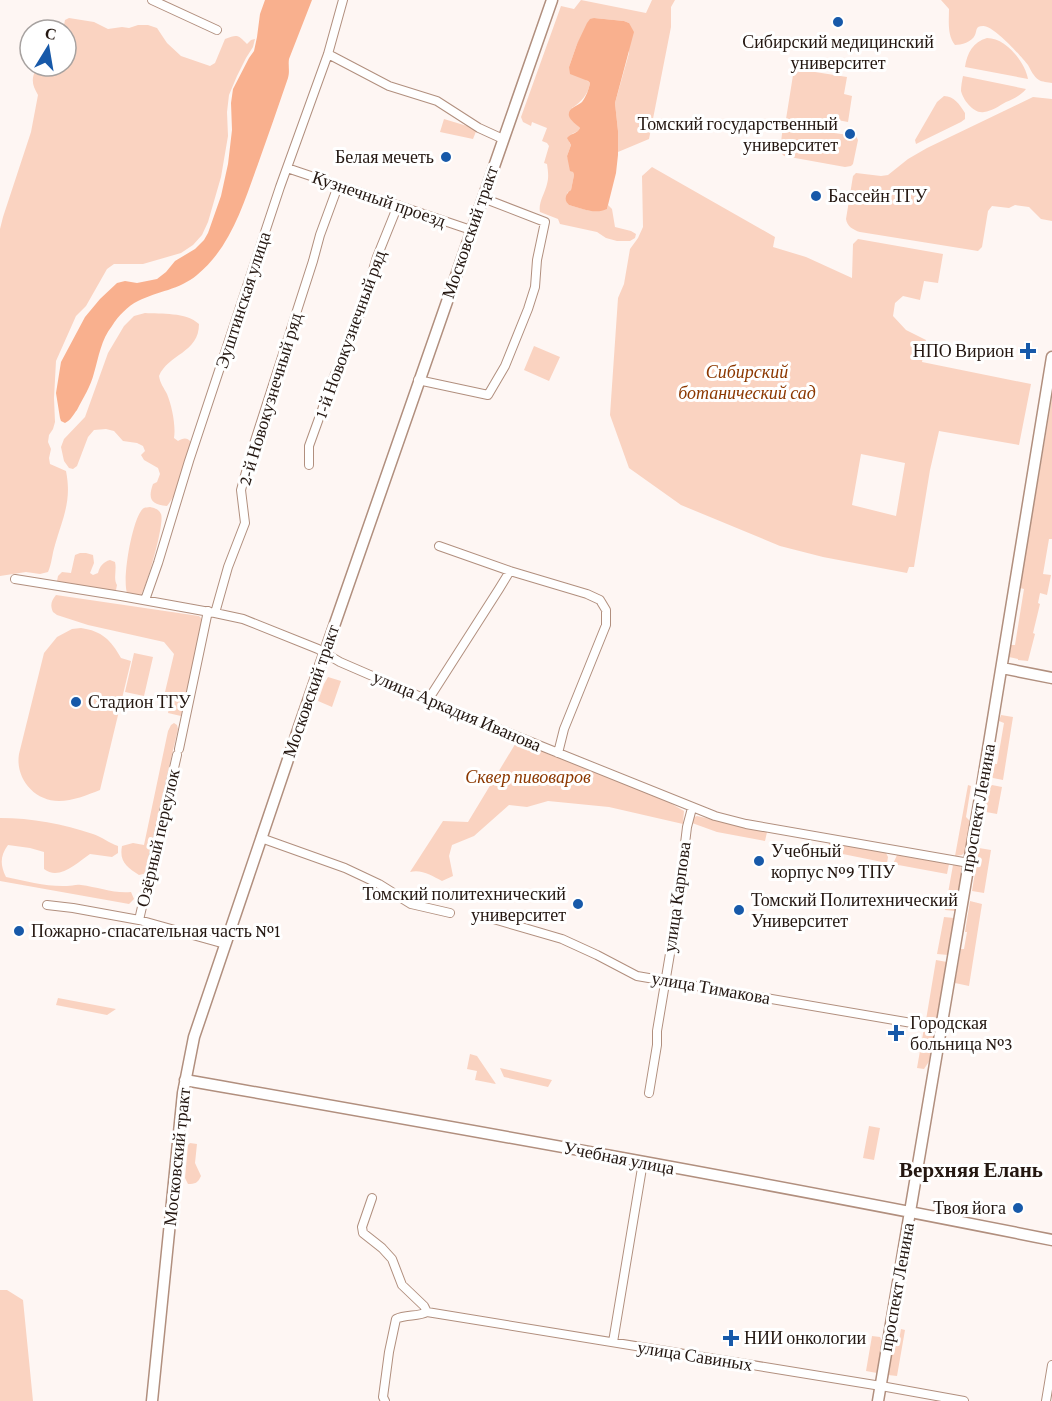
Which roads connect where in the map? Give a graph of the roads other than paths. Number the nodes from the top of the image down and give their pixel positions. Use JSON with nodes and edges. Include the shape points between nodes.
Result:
{"nodes":[{"id":1,"x":152,"y":0,"type":"edge"},
{"id":2,"x":343,"y":0,"type":"edge"},
{"id":3,"x":552,"y":0,"type":"edge"},
{"id":4,"x":217,"y":30,"type":"dead end"},
{"id":5,"x":328,"y":54,"type":"junction"},
{"id":6,"x":503,"y":139,"type":"junction"},
{"id":7,"x":287,"y":168,"type":"junction"},
{"id":8,"x":338,"y":186,"type":"junction"},
{"id":9,"x":483,"y":198,"type":"junction"},
{"id":10,"x":398,"y":205,"type":"junction"},
{"id":11,"x":471,"y":230,"type":"junction"},
{"id":12,"x":1052,"y":357,"type":"edge"},
{"id":13,"x":418,"y":380,"type":"junction"},
{"id":14,"x":1050,"y":386,"type":"edge"},
{"id":15,"x":309,"y":465,"type":"dead end"},
{"id":16,"x":439,"y":546,"type":"dead end"},
{"id":17,"x":510,"y":571,"type":"junction"},
{"id":18,"x":15,"y":579,"type":"dead end"},
{"id":19,"x":145,"y":600,"type":"junction"},
{"id":20,"x":212,"y":612,"type":"junction"},
{"id":21,"x":325,"y":653,"type":"junction"},
{"id":22,"x":1002,"y":668,"type":"junction"},
{"id":23,"x":1052,"y":678,"type":"edge"},
{"id":24,"x":428,"y":700,"type":"junction"},
{"id":25,"x":558,"y":753,"type":"junction"},
{"id":26,"x":692,"y":808,"type":"junction"},
{"id":27,"x":261,"y":838,"type":"junction"},
{"id":28,"x":969,"y":863,"type":"junction"},
{"id":29,"x":47,"y":905,"type":"dead end"},
{"id":30,"x":450,"y":913,"type":"dead end"},
{"id":31,"x":490,"y":918,"type":"dead end"},
{"id":32,"x":139,"y":920,"type":"junction"},
{"id":33,"x":225,"y":944,"type":"junction"},
{"id":34,"x":665,"y":981,"type":"junction"},
{"id":35,"x":941,"y":1028,"type":"junction"},
{"id":36,"x":185,"y":1080,"type":"junction"},
{"id":37,"x":649,"y":1093,"type":"dead end"},
{"id":38,"x":643,"y":1162,"type":"junction"},
{"id":39,"x":372,"y":1198,"type":"dead end"},
{"id":40,"x":910,"y":1212,"type":"junction"},
{"id":41,"x":1052,"y":1240,"type":"edge"},
{"id":42,"x":427,"y":1312,"type":"junction"},
{"id":43,"x":613,"y":1342,"type":"junction"},
{"id":44,"x":1052,"y":1365,"type":"edge"},
{"id":45,"x":881,"y":1386,"type":"junction"},
{"id":46,"x":152,"y":1401,"type":"edge"},
{"id":47,"x":386,"y":1401,"type":"edge"},
{"id":48,"x":878,"y":1401,"type":"edge"},
{"id":49,"x":964,"y":1401,"type":"edge"},
{"id":50,"x":1046,"y":1401,"type":"edge"}],
"edges":[{"from":1,"to":4,"type":"street"},
{"from":2,"to":5,"type":"street","name":"Эуштинская улица"},
{"from":3,"to":6,"type":"main road","name":"Московский тракт"},
{"from":5,"to":6,"type":"street","via":[[388,86],[437,101]]},
{"from":5,"to":7,"type":"street","name":"Эуштинская улица"},
{"from":6,"to":9,"type":"main road","name":"Московский тракт"},
{"from":7,"to":8,"type":"street","name":"Кузнечный проезд"},
{"from":7,"to":19,"type":"street","name":"Эуштинская улица"},
{"from":8,"to":10,"type":"street","name":"Кузнечный проезд"},
{"from":8,"to":20,"type":"street","name":"2-й Новокузнечный ряд","via":[[252,450],[241,490],[245,523]]},
{"from":9,"to":11,"type":"main road","name":"Московский тракт"},
{"from":9,"to":13,"type":"street","via":[[544,222],[528,309],[505,366],[488,395]]},
{"from":10,"to":11,"type":"street","name":"Кузнечный проезд"},
{"from":10,"to":15,"type":"street","name":"1-й Новокузнечный ряд","via":[[309,446]]},
{"from":11,"to":13,"type":"main road","name":"Московский тракт"},
{"from":12,"to":14,"type":"main road","name":"проспект Ленина"},
{"from":13,"to":21,"type":"main road","name":"Московский тракт"},
{"from":14,"to":22,"type":"main road","name":"проспект Ленина"},
{"from":16,"to":17,"type":"street"},
{"from":17,"to":24,"type":"street"},
{"from":17,"to":25,"type":"street","via":[[587,594],[600,600],[606,610],[606,625]]},
{"from":18,"to":19,"type":"street","name":"улица Аркадия Иванова"},
{"from":19,"to":20,"type":"street","name":"улица Аркадия Иванова"},
{"from":20,"to":21,"type":"street","name":"улица Аркадия Иванова","via":[[243,619]]},
{"from":20,"to":32,"type":"street","name":"Озёрный переулок"},
{"from":21,"to":24,"type":"street","name":"улица Аркадия Иванова"},
{"from":21,"to":27,"type":"main road","name":"Московский тракт"},
{"from":22,"to":23,"type":"main road"},
{"from":22,"to":28,"type":"main road","name":"проспект Ленина"},
{"from":24,"to":25,"type":"street","name":"улица Аркадия Иванова"},
{"from":25,"to":26,"type":"street","name":"улица Аркадия Иванова"},
{"from":26,"to":28,"type":"street","name":"улица Аркадия Иванова","via":[[746,824]]},
{"from":26,"to":34,"type":"street","name":"улица Карпова"},
{"from":27,"to":30,"type":"street","via":[[345,868],[411,904]]},
{"from":27,"to":33,"type":"main road","name":"Московский тракт"},
{"from":28,"to":35,"type":"main road","name":"проспект Ленина"},
{"from":29,"to":32,"type":"street"},
{"from":31,"to":34,"type":"street","name":"улица Тимакова","via":[[562,939],[637,975]]},
{"from":32,"to":33,"type":"street"},
{"from":33,"to":36,"type":"main road","name":"Московский тракт","via":[[194,1036]]},
{"from":34,"to":35,"type":"street","name":"улица Тимакова"},
{"from":34,"to":37,"type":"street","name":"улица Карпова"},
{"from":35,"to":40,"type":"main road","name":"проспект Ленина"},
{"from":36,"to":38,"type":"main road","name":"Учебная улица"},
{"from":36,"to":46,"type":"main road","name":"Московский тракт"},
{"from":38,"to":40,"type":"main road","name":"Учебная улица"},
{"from":38,"to":43,"type":"street"},
{"from":39,"to":42,"type":"street","via":[[363,1233],[392,1259],[402,1286]]},
{"from":40,"to":41,"type":"main road","name":"Учебная улица"},
{"from":40,"to":45,"type":"main road","name":"проспект Ленина"},
{"from":42,"to":43,"type":"street","name":"улица Савиных"},
{"from":42,"to":47,"type":"street","via":[[396,1319],[383,1397]]},
{"from":43,"to":45,"type":"street","name":"улица Савиных"},
{"from":44,"to":50,"type":"street"},
{"from":45,"to":48,"type":"main road","name":"проспект Ленина"},
{"from":45,"to":49,"type":"street","name":"улица Савиных"}]}
